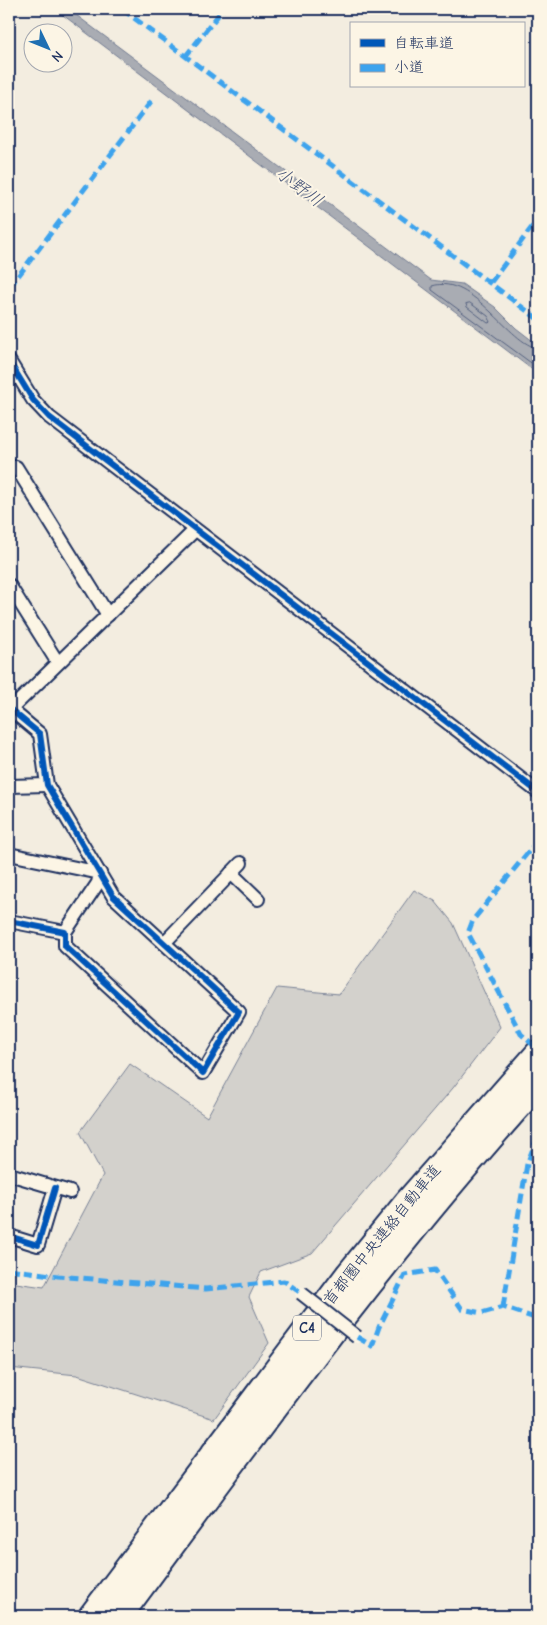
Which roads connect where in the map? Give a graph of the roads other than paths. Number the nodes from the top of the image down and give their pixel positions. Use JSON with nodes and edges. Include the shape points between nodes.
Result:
{"nodes":[{"id":1,"x":9,"y":361,"type":"edge"},
{"id":2,"x":9,"y":467,"type":"edge"},
{"id":3,"x":195,"y":530,"type":"junction"},
{"id":4,"x":9,"y":584,"type":"edge"},
{"id":5,"x":108,"y":615,"type":"junction"},
{"id":6,"x":58,"y":663,"type":"junction"},
{"id":7,"x":9,"y":710,"type":"edge"},
{"id":8,"x":47,"y":785,"type":"junction"},
{"id":9,"x":9,"y":786,"type":"edge"},
{"id":10,"x":538,"y":792,"type":"edge"},
{"id":11,"x":9,"y":854,"type":"edge"},
{"id":12,"x":241,"y":863,"type":"dead end"},
{"id":13,"x":100,"y":873,"type":"junction"},
{"id":14,"x":231,"y":874,"type":"junction"},
{"id":15,"x":258,"y":898,"type":"dead end"},
{"id":16,"x":9,"y":921,"type":"edge"},
{"id":17,"x":65,"y":932,"type":"junction"},
{"id":18,"x":164,"y":943,"type":"junction"},
{"id":19,"x":538,"y":1053,"type":"edge"},
{"id":20,"x":538,"y":1085,"type":"edge"},
{"id":21,"x":9,"y":1174,"type":"edge"},
{"id":22,"x":55,"y":1188,"type":"junction"},
{"id":23,"x":70,"y":1192,"type":"dead end"},
{"id":24,"x":9,"y":1236,"type":"edge"},
{"id":25,"x":301,"y":1293,"type":"dead end"},
{"id":26,"x":357,"y":1337,"type":"dead end"},
{"id":27,"x":91,"y":1616,"type":"edge"},
{"id":28,"x":120,"y":1616,"type":"edge"}],
"edges":[{"from":1,"to":3,"type":"street","via":[[33,400],[48,417]]},
{"from":2,"to":5,"type":"street","via":[[16,467]]},
{"from":3,"to":5,"type":"street"},
{"from":3,"to":10,"type":"street"},
{"from":4,"to":6,"type":"street"},
{"from":5,"to":6,"type":"street"},
{"from":6,"to":7,"type":"street"},
{"from":7,"to":8,"type":"street","via":[[40,734]]},
{"from":8,"to":9,"type":"street"},
{"from":8,"to":13,"type":"street"},
{"from":11,"to":13,"type":"street"},
{"from":12,"to":14,"type":"street"},
{"from":13,"to":17,"type":"street","via":[[98,883]]},
{"from":13,"to":18,"type":"street","via":[[114,896]]},
{"from":14,"to":15,"type":"street"},
{"from":14,"to":18,"type":"street"},
{"from":16,"to":17,"type":"street"},
{"from":17,"to":18,"type":"street","via":[[65,946],[203,1073],[239,1012]]},
{"from":19,"to":27,"type":"highway","name":"首都圏中央連絡自動車道","number":"C4","via":[[349,1273]]},
{"from":20,"to":28,"type":"highway","name":"首都圏中央連絡自動車道","number":"C4","via":[[364,1290]]},
{"from":21,"to":22,"type":"street"},
{"from":22,"to":23,"type":"street"},
{"from":22,"to":24,"type":"street","via":[[38,1245]]},
{"from":25,"to":26,"type":"street","bridge":true}]}
